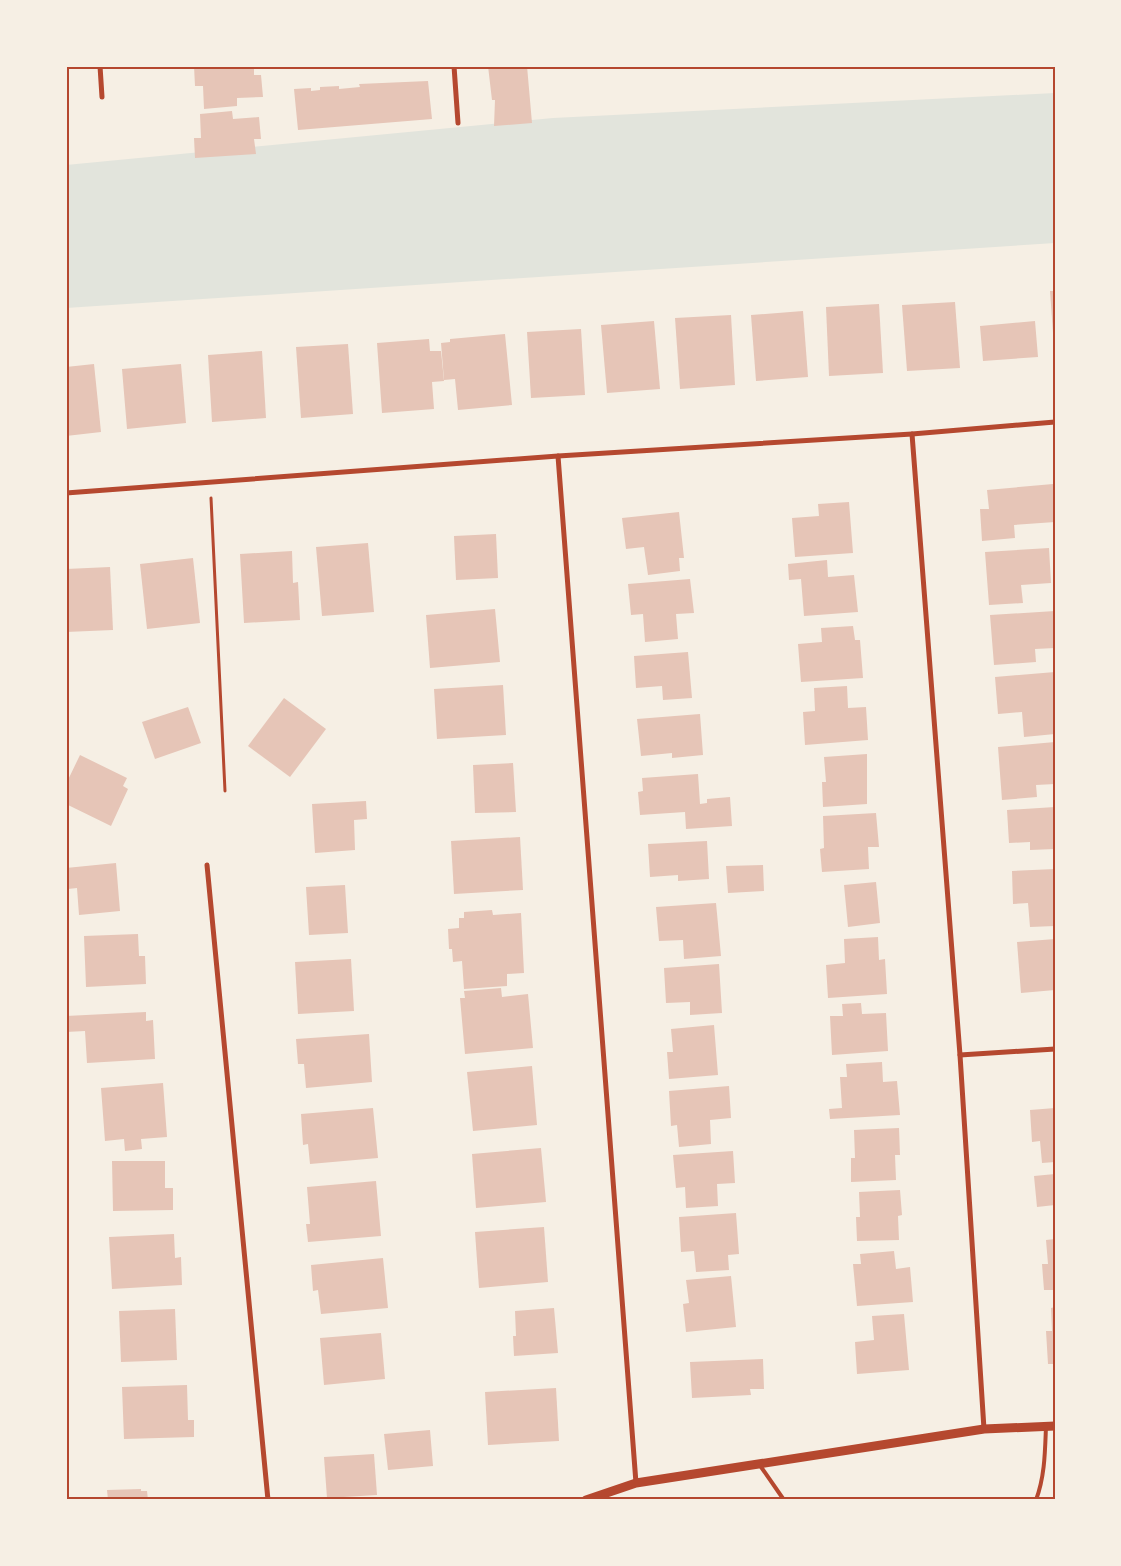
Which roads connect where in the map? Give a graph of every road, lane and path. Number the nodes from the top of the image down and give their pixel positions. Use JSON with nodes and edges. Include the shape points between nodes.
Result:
{"nodes":[{"id":1,"x":100,"y":66,"type":"edge"},
{"id":2,"x":454,"y":66,"type":"edge"},
{"id":3,"x":102,"y":98,"type":"dead end"},
{"id":4,"x":458,"y":123,"type":"dead end"},
{"id":5,"x":1055,"y":422,"type":"edge"},
{"id":6,"x":912,"y":434,"type":"junction"},
{"id":7,"x":558,"y":456,"type":"junction"},
{"id":8,"x":211,"y":482,"type":"junction"},
{"id":9,"x":66,"y":493,"type":"edge"},
{"id":10,"x":225,"y":791,"type":"dead end"},
{"id":11,"x":207,"y":865,"type":"dead end"},
{"id":12,"x":1055,"y":1049,"type":"edge"},
{"id":13,"x":960,"y":1055,"type":"junction"},
{"id":14,"x":1050,"y":1426,"type":"edge"},
{"id":15,"x":984,"y":1429,"type":"junction"},
{"id":16,"x":759,"y":1464,"type":"junction"},
{"id":17,"x":636,"y":1483,"type":"junction"},
{"id":18,"x":268,"y":1500,"type":"edge"},
{"id":19,"x":586,"y":1500,"type":"edge"},
{"id":20,"x":784,"y":1500,"type":"edge"},
{"id":21,"x":1036,"y":1500,"type":"edge"}],
"edges":[{"from":1,"to":3,"type":"street"},
{"from":2,"to":4,"type":"street"},
{"from":5,"to":6,"type":"street"},
{"from":6,"to":7,"type":"street"},
{"from":6,"to":13,"type":"street"},
{"from":7,"to":8,"type":"street"},
{"from":7,"to":17,"type":"street"},
{"from":8,"to":9,"type":"street"},
{"from":8,"to":10,"type":"path"},
{"from":11,"to":18,"type":"street"},
{"from":12,"to":13,"type":"street"},
{"from":13,"to":15,"type":"street"},
{"from":14,"to":15,"type":"street"},
{"from":14,"to":21,"type":"lane"},
{"from":15,"to":16,"type":"street"},
{"from":16,"to":17,"type":"street"},
{"from":16,"to":20,"type":"lane"},
{"from":17,"to":19,"type":"street"}]}
